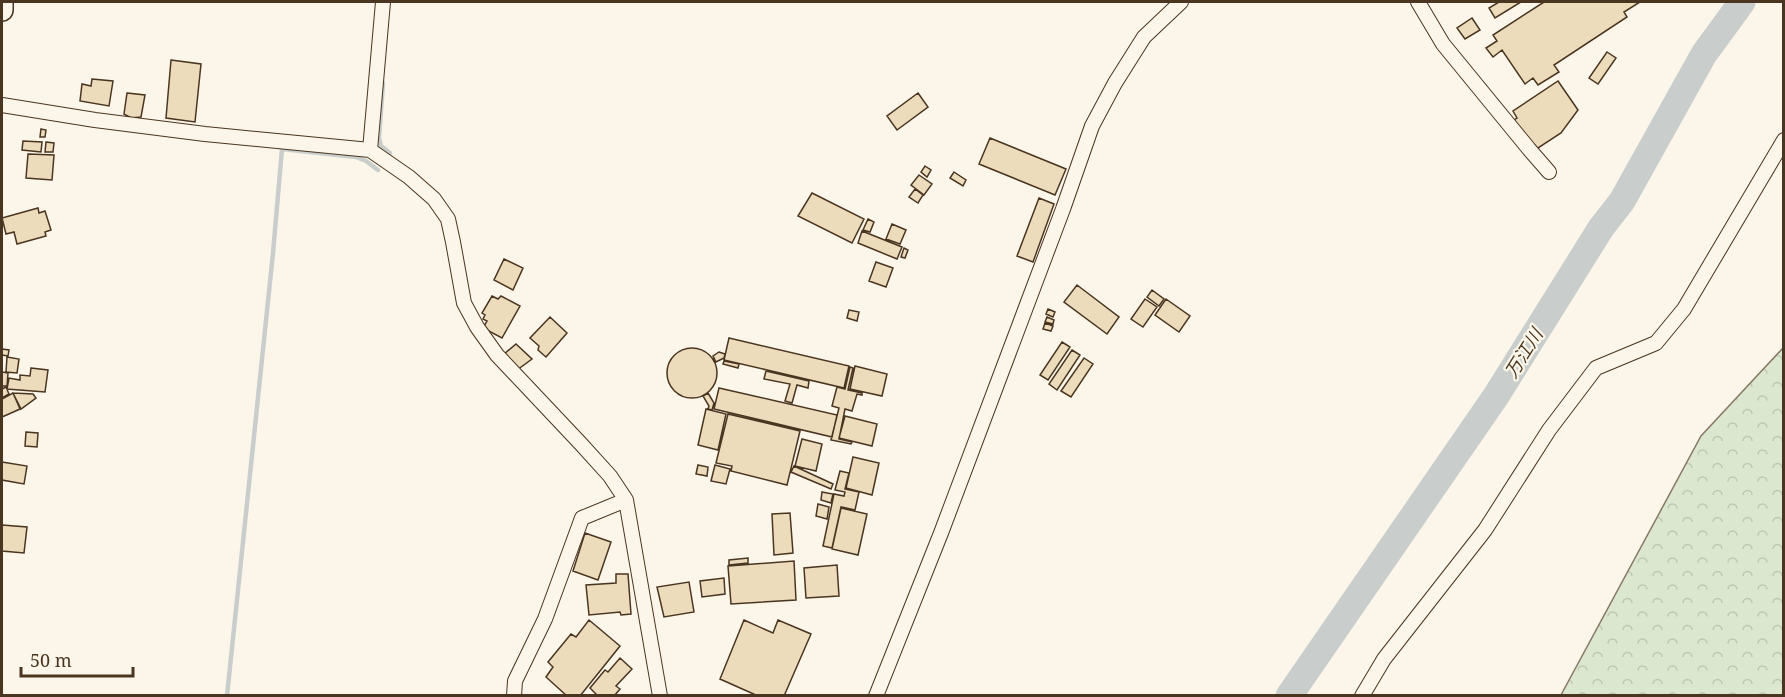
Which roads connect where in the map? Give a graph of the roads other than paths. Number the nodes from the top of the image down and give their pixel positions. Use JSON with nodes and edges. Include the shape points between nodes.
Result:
{"nodes":[{"id":1,"x":2,"y":2,"type":"edge"},
{"id":2,"x":383,"y":2,"type":"edge"},
{"id":3,"x":1181,"y":2,"type":"edge"},
{"id":4,"x":1418,"y":2,"type":"edge"},
{"id":5,"x":2,"y":10,"type":"edge"},
{"id":6,"x":2,"y":105,"type":"edge"},
{"id":7,"x":1784,"y":140,"type":"edge"},
{"id":8,"x":370,"y":150,"type":"junction"},
{"id":9,"x":1779,"y":158,"type":"edge"},
{"id":10,"x":1549,"y":172,"type":"dead end"},
{"id":11,"x":626,"y":500,"type":"junction"},
{"id":12,"x":514,"y":696,"type":"edge"},
{"id":13,"x":660,"y":696,"type":"edge"},
{"id":14,"x":876,"y":696,"type":"edge"},
{"id":15,"x":1362,"y":696,"type":"edge"}],
"edges":[{"from":1,"to":5,"type":"main road"},
{"from":2,"to":8,"type":"street"},
{"from":3,"to":14,"type":"street","via":[[1144,37],[1092,126]]},
{"from":4,"to":10,"type":"street","via":[[1443,44]]},
{"from":6,"to":8,"type":"street","via":[[205,134]]},
{"from":7,"to":9,"type":"street"},
{"from":8,"to":11,"type":"street","via":[[434,198],[448,219],[464,303],[477,327],[497,355],[610,476]]},
{"from":9,"to":15,"type":"street","via":[[1684,309],[1656,343],[1596,368],[1549,430],[1485,530],[1384,659]]},
{"from":11,"to":12,"type":"street","via":[[582,518],[545,619],[515,681]]},
{"from":11,"to":13,"type":"street"}]}
